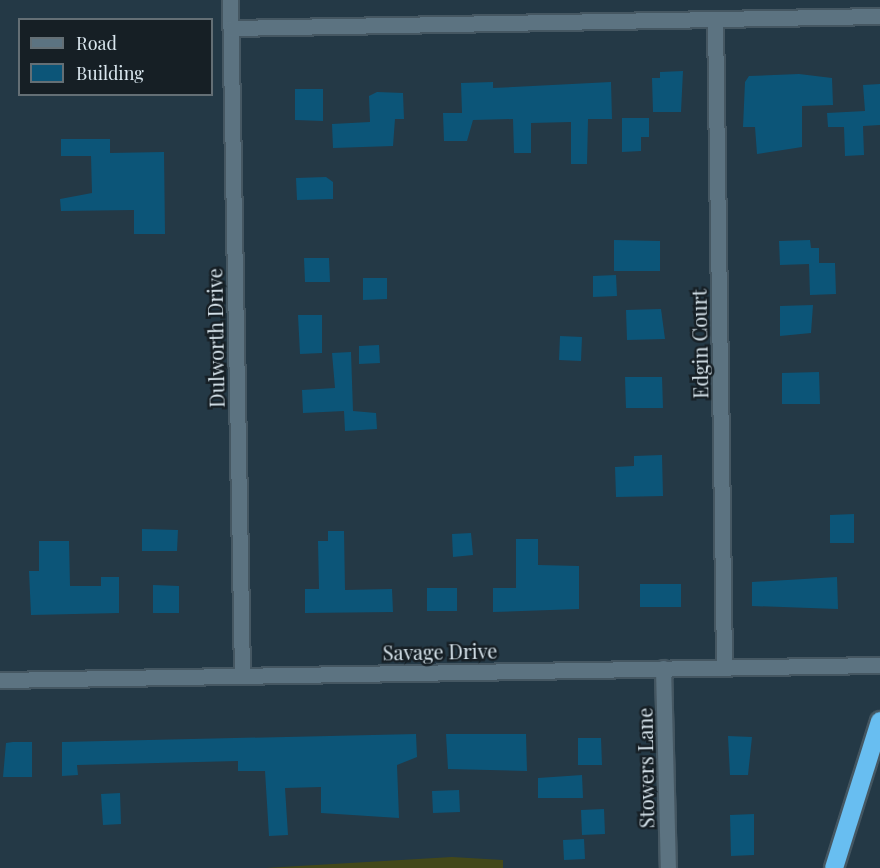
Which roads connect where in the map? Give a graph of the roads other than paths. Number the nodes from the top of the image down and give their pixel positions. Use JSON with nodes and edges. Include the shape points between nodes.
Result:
{"nodes":[{"id":1,"x":230,"y":0,"type":"edge"},
{"id":2,"x":880,"y":16,"type":"edge"},
{"id":3,"x":715,"y":19,"type":"junction"},
{"id":4,"x":231,"y":28,"type":"junction"},
{"id":5,"x":880,"y":665,"type":"edge"},
{"id":6,"x":724,"y":667,"type":"junction"},
{"id":7,"x":663,"y":668,"type":"junction"},
{"id":8,"x":242,"y":675,"type":"junction"},
{"id":9,"x":0,"y":680,"type":"edge"},
{"id":10,"x":879,"y":723,"type":"edge"},
{"id":11,"x":668,"y":868,"type":"edge"},
{"id":12,"x":834,"y":868,"type":"edge"}],
"edges":[{"from":1,"to":4,"type":"street","name":"Dulworth Drive"},
{"from":2,"to":3,"type":"street"},
{"from":3,"to":4,"type":"street"},
{"from":3,"to":6,"type":"street","name":"Edgin Court","via":[[718,527]]},
{"from":4,"to":8,"type":"street","name":"Dulworth Drive"},
{"from":5,"to":6,"type":"street","name":"Savage Drive"},
{"from":6,"to":7,"type":"street","name":"Savage Drive"},
{"from":7,"to":8,"type":"street","name":"Savage Drive"},
{"from":7,"to":11,"type":"street","name":"Stowers Lane"},
{"from":8,"to":9,"type":"street","name":"Savage Drive"},
{"from":10,"to":12,"type":"highway"}]}
